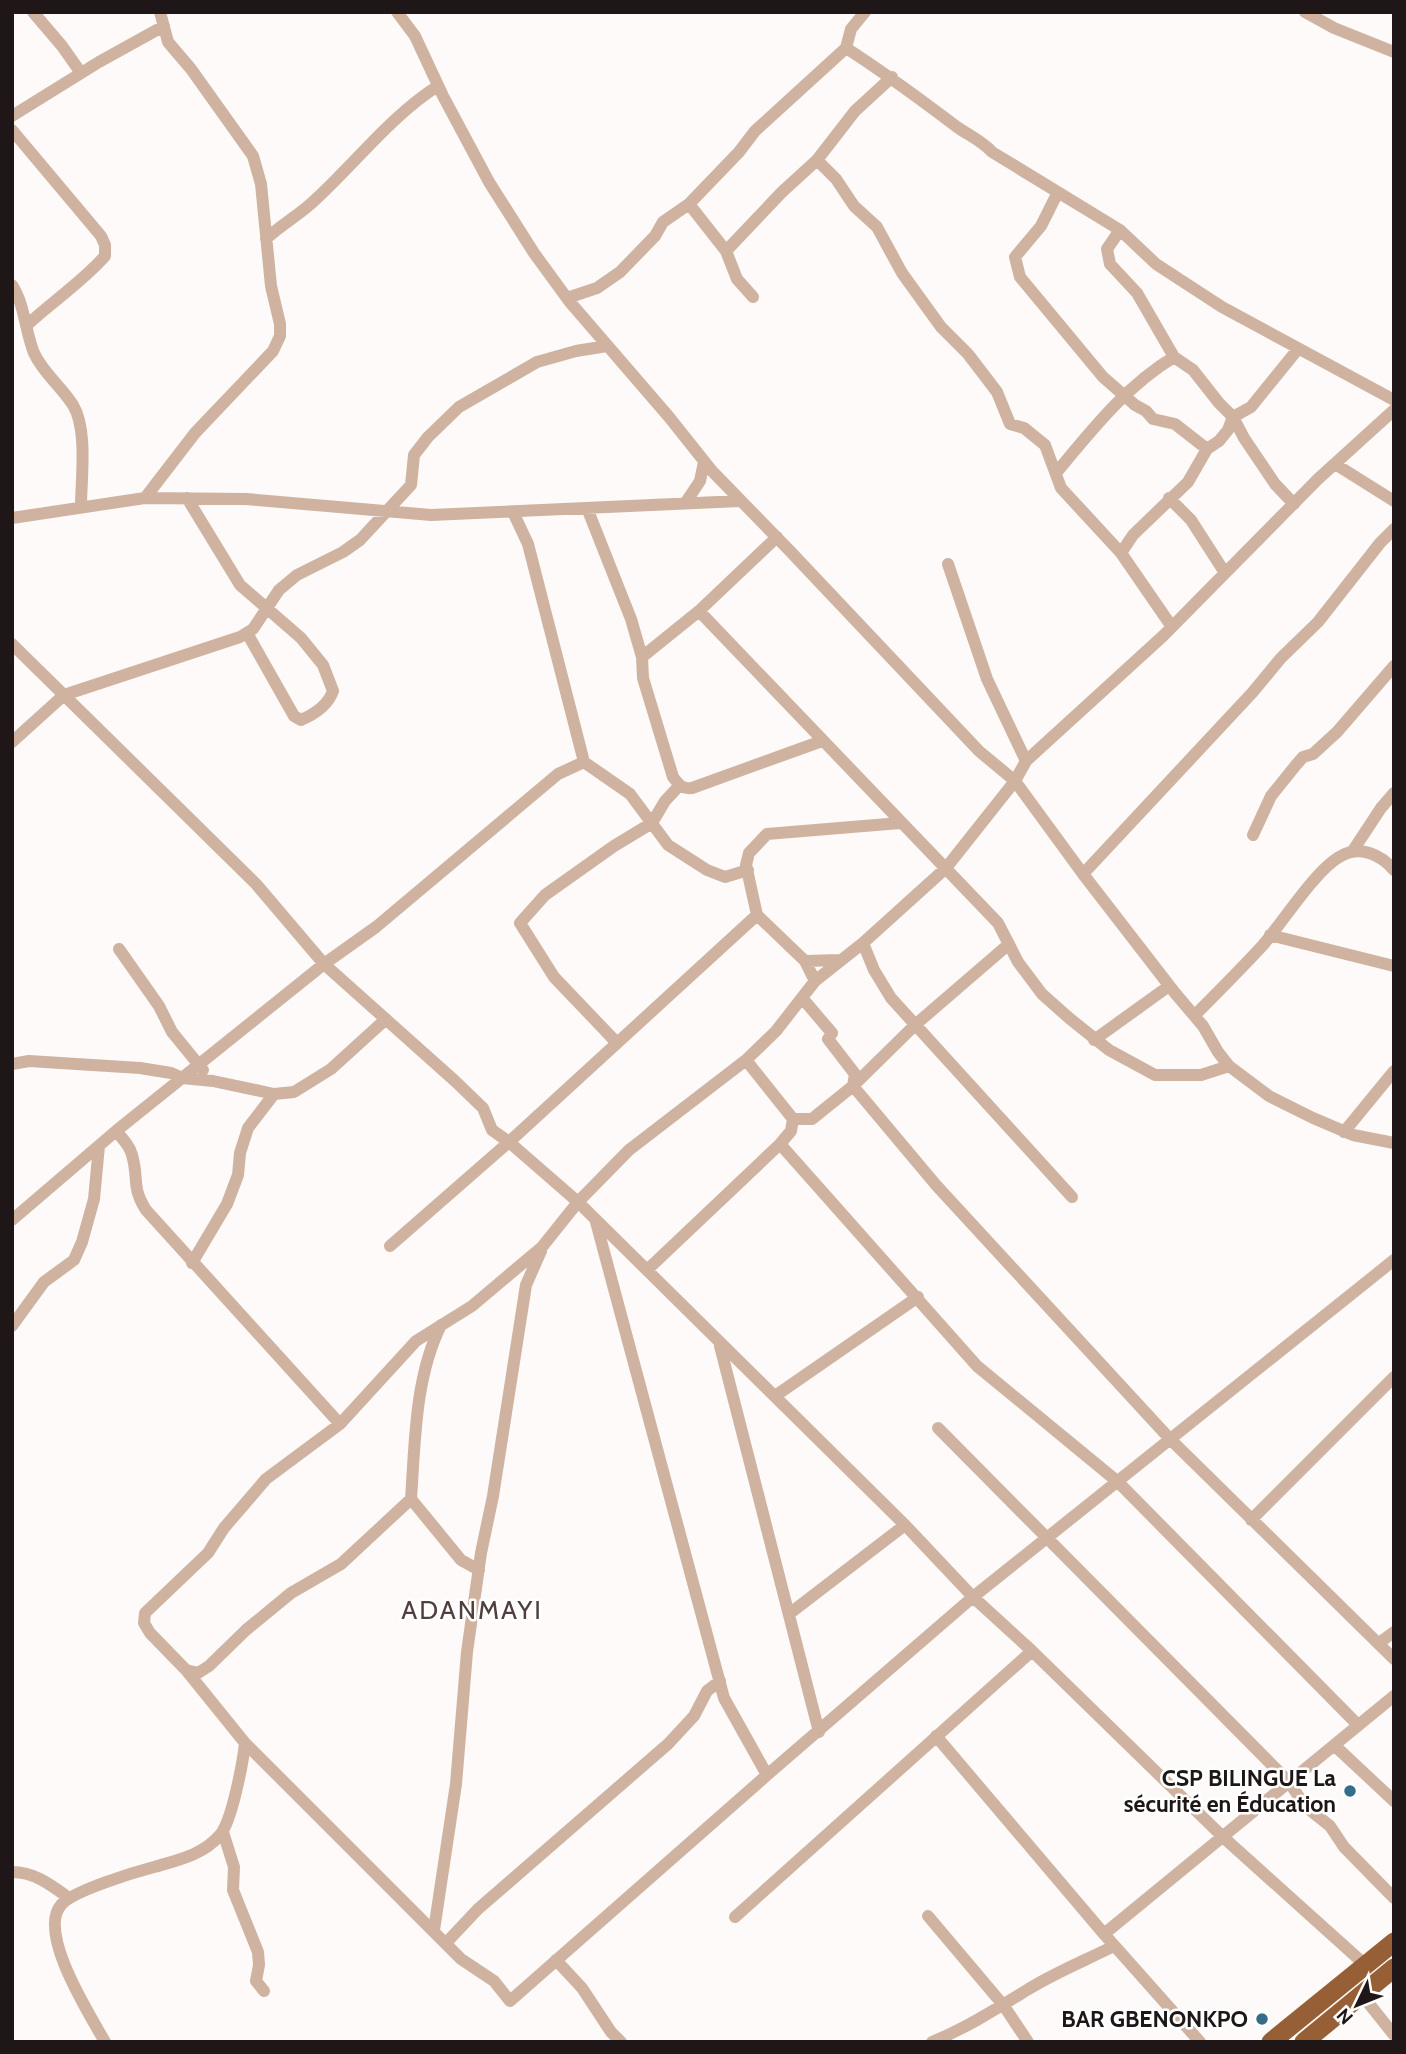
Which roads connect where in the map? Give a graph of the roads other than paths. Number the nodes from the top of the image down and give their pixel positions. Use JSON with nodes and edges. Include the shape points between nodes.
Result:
{"nodes":[{"id":1,"x":33,"y":12,"type":"edge"},
{"id":2,"x":160,"y":12,"type":"edge"},
{"id":3,"x":397,"y":12,"type":"edge"},
{"id":4,"x":865,"y":12,"type":"edge"},
{"id":5,"x":1305,"y":12,"type":"edge"},
{"id":6,"x":164,"y":26,"type":"junction"},
{"id":7,"x":846,"y":48,"type":"junction"},
{"id":8,"x":1394,"y":52,"type":"edge"},
{"id":9,"x":81,"y":73,"type":"junction"},
{"id":10,"x":892,"y":77,"type":"junction"},
{"id":11,"x":438,"y":86,"type":"junction"},
{"id":12,"x":12,"y":116,"type":"edge"},
{"id":13,"x":12,"y":130,"type":"edge"},
{"id":14,"x":817,"y":160,"type":"junction"},
{"id":15,"x":1058,"y":192,"type":"junction"},
{"id":16,"x":689,"y":205,"type":"junction"},
{"id":17,"x":264,"y":215,"type":"junction"},
{"id":18,"x":282,"y":224,"type":"junction"},
{"id":19,"x":1120,"y":230,"type":"junction"},
{"id":20,"x":266,"y":239,"type":"junction"},
{"id":21,"x":726,"y":251,"type":"junction"},
{"id":22,"x":12,"y":285,"type":"edge"},
{"id":23,"x":753,"y":297,"type":"dead end"},
{"id":24,"x":567,"y":298,"type":"junction"},
{"id":25,"x":27,"y":325,"type":"junction"},
{"id":26,"x":607,"y":346,"type":"junction"},
{"id":27,"x":1298,"y":349,"type":"junction"},
{"id":28,"x":1174,"y":357,"type":"junction"},
{"id":29,"x":1125,"y":397,"type":"junction"},
{"id":30,"x":1394,"y":400,"type":"edge"},
{"id":31,"x":1394,"y":410,"type":"edge"},
{"id":32,"x":1233,"y":417,"type":"junction"},
{"id":33,"x":1207,"y":449,"type":"junction"},
{"id":34,"x":704,"y":462,"type":"junction"},
{"id":35,"x":1335,"y":464,"type":"junction"},
{"id":36,"x":1056,"y":473,"type":"junction"},
{"id":37,"x":145,"y":498,"type":"junction"},
{"id":38,"x":187,"y":498,"type":"junction"},
{"id":39,"x":1169,"y":498,"type":"junction"},
{"id":40,"x":740,"y":501,"type":"junction"},
{"id":41,"x":1394,"y":501,"type":"edge"},
{"id":42,"x":686,"y":502,"type":"junction"},
{"id":43,"x":1294,"y":503,"type":"junction"},
{"id":44,"x":81,"y":508,"type":"junction"},
{"id":45,"x":587,"y":508,"type":"junction"},
{"id":46,"x":387,"y":511,"type":"junction"},
{"id":47,"x":513,"y":512,"type":"junction"},
{"id":48,"x":12,"y":517,"type":"edge"},
{"id":49,"x":1394,"y":529,"type":"edge"},
{"id":50,"x":777,"y":537,"type":"junction"},
{"id":51,"x":1121,"y":553,"type":"junction"},
{"id":52,"x":948,"y":564,"type":"dead end"},
{"id":53,"x":1225,"y":573,"type":"junction"},
{"id":54,"x":267,"y":607,"type":"junction"},
{"id":55,"x":699,"y":611,"type":"junction"},
{"id":56,"x":1172,"y":627,"type":"junction"},
{"id":57,"x":247,"y":633,"type":"junction"},
{"id":58,"x":12,"y":644,"type":"edge"},
{"id":59,"x":642,"y":657,"type":"junction"},
{"id":60,"x":1394,"y":666,"type":"edge"},
{"id":61,"x":64,"y":695,"type":"junction"},
{"id":62,"x":822,"y":741,"type":"junction"},
{"id":63,"x":12,"y":742,"type":"edge"},
{"id":64,"x":1026,"y":761,"type":"junction"},
{"id":65,"x":584,"y":762,"type":"junction"},
{"id":66,"x":1015,"y":780,"type":"junction"},
{"id":67,"x":679,"y":786,"type":"junction"},
{"id":68,"x":1394,"y":793,"type":"edge"},
{"id":69,"x":652,"y":823,"type":"junction"},
{"id":70,"x":900,"y":823,"type":"junction"},
{"id":71,"x":1253,"y":835,"type":"dead end"},
{"id":72,"x":1352,"y":852,"type":"junction"},
{"id":73,"x":946,"y":868,"type":"junction"},
{"id":74,"x":748,"y":870,"type":"junction"},
{"id":75,"x":1394,"y":870,"type":"edge"},
{"id":76,"x":1083,"y":874,"type":"junction"},
{"id":77,"x":757,"y":915,"type":"junction"},
{"id":78,"x":1270,"y":935,"type":"junction"},
{"id":79,"x":863,"y":943,"type":"junction"},
{"id":80,"x":1009,"y":944,"type":"junction"},
{"id":81,"x":119,"y":949,"type":"dead end"},
{"id":82,"x":840,"y":960,"type":"junction"},
{"id":83,"x":805,"y":961,"type":"junction"},
{"id":84,"x":324,"y":964,"type":"junction"},
{"id":85,"x":1394,"y":966,"type":"edge"},
{"id":86,"x":815,"y":981,"type":"junction"},
{"id":87,"x":1169,"y":986,"type":"junction"},
{"id":88,"x":803,"y":999,"type":"junction"},
{"id":89,"x":1195,"y":1016,"type":"junction"},
{"id":90,"x":386,"y":1018,"type":"junction"},
{"id":91,"x":915,"y":1025,"type":"junction"},
{"id":92,"x":1094,"y":1040,"type":"junction"},
{"id":93,"x":617,"y":1043,"type":"junction"},
{"id":94,"x":746,"y":1060,"type":"junction"},
{"id":95,"x":12,"y":1064,"type":"edge"},
{"id":96,"x":199,"y":1066,"type":"junction"},
{"id":97,"x":1229,"y":1066,"type":"junction"},
{"id":98,"x":1394,"y":1071,"type":"edge"},
{"id":99,"x":182,"y":1078,"type":"junction"},
{"id":100,"x":213,"y":1081,"type":"junction"},
{"id":101,"x":853,"y":1086,"type":"junction"},
{"id":102,"x":274,"y":1094,"type":"junction"},
{"id":103,"x":793,"y":1119,"type":"junction"},
{"id":104,"x":116,"y":1131,"type":"junction"},
{"id":105,"x":1344,"y":1132,"type":"junction"},
{"id":106,"x":509,"y":1142,"type":"junction"},
{"id":107,"x":1394,"y":1143,"type":"edge"},
{"id":108,"x":780,"y":1144,"type":"junction"},
{"id":109,"x":99,"y":1146,"type":"junction"},
{"id":110,"x":1072,"y":1197,"type":"dead end"},
{"id":111,"x":578,"y":1202,"type":"junction"},
{"id":112,"x":595,"y":1219,"type":"junction"},
{"id":113,"x":12,"y":1220,"type":"edge"},
{"id":114,"x":390,"y":1246,"type":"dead end"},
{"id":115,"x":542,"y":1247,"type":"junction"},
{"id":116,"x":1394,"y":1260,"type":"edge"},
{"id":117,"x":191,"y":1263,"type":"junction"},
{"id":118,"x":647,"y":1270,"type":"junction"},
{"id":119,"x":918,"y":1297,"type":"junction"},
{"id":120,"x":441,"y":1325,"type":"junction"},
{"id":121,"x":12,"y":1326,"type":"edge"},
{"id":122,"x":720,"y":1344,"type":"junction"},
{"id":123,"x":1394,"y":1377,"type":"edge"},
{"id":124,"x":775,"y":1396,"type":"junction"},
{"id":125,"x":340,"y":1424,"type":"junction"},
{"id":126,"x":938,"y":1428,"type":"dead end"},
{"id":127,"x":1170,"y":1439,"type":"junction"},
{"id":128,"x":1118,"y":1482,"type":"junction"},
{"id":129,"x":411,"y":1499,"type":"junction"},
{"id":130,"x":1251,"y":1520,"type":"junction"},
{"id":131,"x":905,"y":1525,"type":"junction"},
{"id":132,"x":1047,"y":1538,"type":"junction"},
{"id":133,"x":479,"y":1570,"type":"junction"},
{"id":134,"x":973,"y":1597,"type":"junction"},
{"id":135,"x":789,"y":1614,"type":"junction"},
{"id":136,"x":1394,"y":1632,"type":"edge"},
{"id":137,"x":1379,"y":1643,"type":"junction"},
{"id":138,"x":1032,"y":1651,"type":"junction"},
{"id":139,"x":1394,"y":1659,"type":"edge"},
{"id":140,"x":186,"y":1670,"type":"junction"},
{"id":141,"x":720,"y":1681,"type":"junction"},
{"id":142,"x":1394,"y":1696,"type":"edge"},
{"id":143,"x":1358,"y":1725,"type":"junction"},
{"id":144,"x":819,"y":1732,"type":"junction"},
{"id":145,"x":936,"y":1736,"type":"junction"},
{"id":146,"x":245,"y":1743,"type":"junction"},
{"id":147,"x":1334,"y":1745,"type":"junction"},
{"id":148,"x":766,"y":1775,"type":"junction"},
{"id":149,"x":1289,"y":1782,"type":"junction"},
{"id":150,"x":1394,"y":1801,"type":"edge"},
{"id":151,"x":223,"y":1832,"type":"junction"},
{"id":152,"x":1223,"y":1837,"type":"junction"},
{"id":153,"x":12,"y":1872,"type":"edge"},
{"id":154,"x":69,"y":1898,"type":"junction"},
{"id":155,"x":1394,"y":1898,"type":"edge"},
{"id":156,"x":928,"y":1916,"type":"dead end"},
{"id":157,"x":735,"y":1917,"type":"dead end"},
{"id":158,"x":434,"y":1930,"type":"junction"},
{"id":159,"x":1104,"y":1934,"type":"junction"},
{"id":160,"x":1394,"y":1935,"type":"edge"},
{"id":161,"x":1394,"y":1942,"type":"edge"},
{"id":162,"x":446,"y":1943,"type":"junction"},
{"id":163,"x":1114,"y":1946,"type":"junction"},
{"id":164,"x":556,"y":1960,"type":"junction"},
{"id":165,"x":1362,"y":1962,"type":"junction"},
{"id":166,"x":1394,"y":1968,"type":"edge"},
{"id":167,"x":264,"y":1991,"type":"dead end"},
{"id":168,"x":1362,"y":1995,"type":"junction"},
{"id":169,"x":1004,"y":2006,"type":"junction"},
{"id":170,"x":1394,"y":2035,"type":"edge"},
{"id":171,"x":1307,"y":2041,"type":"edge"},
{"id":172,"x":105,"y":2042,"type":"edge"},
{"id":173,"x":621,"y":2042,"type":"edge"},
{"id":174,"x":932,"y":2042,"type":"edge"},
{"id":175,"x":1028,"y":2042,"type":"edge"},
{"id":176,"x":1200,"y":2042,"type":"edge"},
{"id":177,"x":1261,"y":2042,"type":"edge"},
{"id":178,"x":1271,"y":2042,"type":"edge"}],
"edges":[{"from":1,"to":9,"type":"street"},
{"from":2,"to":6,"type":"street"},
{"from":3,"to":11,"type":"street","via":[[415,36]]},
{"from":4,"to":7,"type":"street","via":[[851,29]]},
{"from":5,"to":8,"type":"street"},
{"from":6,"to":9,"type":"street"},
{"from":6,"to":17,"type":"street","via":[[168,42],[253,156]]},
{"from":7,"to":10,"type":"street"},
{"from":7,"to":16,"type":"street","via":[[755,131]]},
{"from":9,"to":12,"type":"street"},
{"from":10,"to":14,"type":"street","via":[[855,111]]},
{"from":10,"to":15,"type":"street","via":[[992,152]]},
{"from":11,"to":18,"type":"street","via":[[416,100],[316,200]]},
{"from":11,"to":24,"type":"street","via":[[489,183]]},
{"from":13,"to":25,"type":"street","via":[[101,236],[106,256]]},
{"from":14,"to":21,"type":"street"},
{"from":14,"to":36,"type":"street","via":[[877,227],[902,273],[941,327],[997,392],[1010,424],[1024,428],[1045,445]]},
{"from":15,"to":19,"type":"street"},
{"from":15,"to":29,"type":"street","via":[[1041,226],[1015,257],[1020,277],[1084,356]]},
{"from":16,"to":21,"type":"street"},
{"from":16,"to":24,"type":"street","via":[[663,222],[620,272],[597,288]]},
{"from":17,"to":18,"type":"street"},
{"from":17,"to":20,"type":"street"},
{"from":18,"to":20,"type":"street"},
{"from":19,"to":27,"type":"street","via":[[1156,264]]},
{"from":19,"to":28,"type":"street","via":[[1107,250],[1110,264],[1138,293]]},
{"from":20,"to":37,"type":"street","via":[[280,324],[273,351],[195,433]]},
{"from":21,"to":23,"type":"street","via":[[737,279]]},
{"from":22,"to":25,"type":"street"},
{"from":24,"to":26,"type":"street"},
{"from":25,"to":44,"type":"street","via":[[44,371],[74,407],[81,425]]},
{"from":26,"to":34,"type":"street"},
{"from":26,"to":46,"type":"street","via":[[537,362],[459,407],[414,455],[411,485]]},
{"from":27,"to":30,"type":"street"},
{"from":27,"to":32,"type":"street","via":[[1251,407]]},
{"from":28,"to":29,"type":"street","via":[[1148,373]]},
{"from":28,"to":32,"type":"street","via":[[1193,370]]},
{"from":29,"to":33,"type":"street","via":[[1153,419],[1175,424]]},
{"from":29,"to":36,"type":"street"},
{"from":31,"to":35,"type":"street"},
{"from":32,"to":33,"type":"street","via":[[1219,441]]},
{"from":32,"to":43,"type":"street","via":[[1275,484]]},
{"from":33,"to":39,"type":"street","via":[[1188,482]]},
{"from":34,"to":40,"type":"street"},
{"from":34,"to":42,"type":"street","via":[[700,481]]},
{"from":35,"to":41,"type":"street"},
{"from":35,"to":43,"type":"street"},
{"from":36,"to":51,"type":"street","via":[[1061,488]]},
{"from":37,"to":38,"type":"street"},
{"from":37,"to":44,"type":"street"},
{"from":38,"to":46,"type":"street"},
{"from":38,"to":54,"type":"street","via":[[240,585]]},
{"from":39,"to":51,"type":"street"},
{"from":39,"to":53,"type":"street","via":[[1191,520]]},
{"from":40,"to":42,"type":"street"},
{"from":40,"to":50,"type":"street"},
{"from":42,"to":45,"type":"street"},
{"from":43,"to":53,"type":"street"},
{"from":44,"to":48,"type":"street"},
{"from":45,"to":47,"type":"street"},
{"from":45,"to":59,"type":"street"},
{"from":46,"to":47,"type":"street","via":[[431,515]]},
{"from":46,"to":54,"type":"street","via":[[360,540],[297,575]]},
{"from":47,"to":65,"type":"street","via":[[528,544]]},
{"from":49,"to":76,"type":"street","via":[[1318,622]]},
{"from":50,"to":55,"type":"street"},
{"from":50,"to":66,"type":"street","via":[[979,751]]},
{"from":51,"to":56,"type":"street"},
{"from":52,"to":64,"type":"street","via":[[987,679]]},
{"from":53,"to":56,"type":"street"},
{"from":54,"to":57,"type":"street"},
{"from":54,"to":57,"type":"street","via":[[323,665],[333,691],[327,703],[301,720],[294,716]]},
{"from":55,"to":59,"type":"street"},
{"from":55,"to":62,"type":"street"},
{"from":56,"to":64,"type":"street"},
{"from":57,"to":61,"type":"street"},
{"from":58,"to":61,"type":"street"},
{"from":59,"to":67,"type":"street","via":[[643,678]]},
{"from":60,"to":71,"type":"street","via":[[1337,733],[1296,765],[1271,796]]},
{"from":61,"to":63,"type":"street"},
{"from":61,"to":84,"type":"street","via":[[256,884]]},
{"from":62,"to":67,"type":"street","via":[[692,788]]},
{"from":62,"to":70,"type":"street"},
{"from":64,"to":66,"type":"street"},
{"from":65,"to":69,"type":"street","via":[[630,794]]},
{"from":65,"to":84,"type":"street","via":[[558,774],[376,927]]},
{"from":66,"to":73,"type":"street"},
{"from":66,"to":76,"type":"street"},
{"from":67,"to":69,"type":"street"},
{"from":68,"to":72,"type":"street"},
{"from":69,"to":74,"type":"street","via":[[668,845],[707,870],[725,877]]},
{"from":69,"to":93,"type":"street","via":[[545,895],[520,923],[554,977]]},
{"from":70,"to":73,"type":"street"},
{"from":70,"to":74,"type":"street","via":[[767,834],[749,853]]},
{"from":72,"to":75,"type":"street","via":[[1367,852]]},
{"from":72,"to":78,"type":"street","via":[[1326,867]]},
{"from":73,"to":79,"type":"street"},
{"from":73,"to":80,"type":"street","via":[[998,923]]},
{"from":74,"to":77,"type":"street"},
{"from":76,"to":87,"type":"street"},
{"from":77,"to":83,"type":"street"},
{"from":77,"to":93,"type":"street"},
{"from":78,"to":85,"type":"street"},
{"from":78,"to":89,"type":"street"},
{"from":79,"to":82,"type":"street"},
{"from":79,"to":91,"type":"street","via":[[891,998]]},
{"from":80,"to":91,"type":"street"},
{"from":80,"to":92,"type":"street","via":[[1042,994]]},
{"from":81,"to":96,"type":"street"},
{"from":82,"to":83,"type":"street"},
{"from":82,"to":86,"type":"street"},
{"from":83,"to":86,"type":"street"},
{"from":84,"to":90,"type":"street"},
{"from":84,"to":96,"type":"street"},
{"from":86,"to":88,"type":"street"},
{"from":87,"to":89,"type":"street"},
{"from":87,"to":92,"type":"street"},
{"from":88,"to":94,"type":"street"},
{"from":88,"to":101,"type":"street","via":[[832,1033],[828,1039],[855,1073]]},
{"from":89,"to":97,"type":"street"},
{"from":90,"to":102,"type":"street","via":[[331,1069],[294,1092]]},
{"from":90,"to":106,"type":"street","via":[[482,1108],[492,1130]]},
{"from":91,"to":101,"type":"street"},
{"from":91,"to":110,"type":"street"},
{"from":92,"to":97,"type":"street","via":[[1155,1075],[1202,1076]]},
{"from":93,"to":106,"type":"street"},
{"from":94,"to":103,"type":"street"},
{"from":94,"to":111,"type":"street","via":[[629,1150]]},
{"from":95,"to":99,"type":"street","via":[[29,1061],[140,1068]]},
{"from":96,"to":99,"type":"street"},
{"from":96,"to":100,"type":"street"},
{"from":97,"to":105,"type":"street","via":[[1269,1096]]},
{"from":98,"to":105,"type":"street"},
{"from":99,"to":100,"type":"street"},
{"from":99,"to":104,"type":"street"},
{"from":100,"to":102,"type":"street"},
{"from":101,"to":103,"type":"street","via":[[812,1119]]},
{"from":101,"to":127,"type":"street","via":[[936,1185]]},
{"from":102,"to":117,"type":"street","via":[[248,1128],[227,1204]]},
{"from":103,"to":108,"type":"street","via":[[791,1131]]},
{"from":104,"to":109,"type":"street"},
{"from":104,"to":117,"type":"street","via":[[133,1157],[138,1198]]},
{"from":105,"to":107,"type":"street"},
{"from":106,"to":111,"type":"street"},
{"from":106,"to":114,"type":"street"},
{"from":108,"to":118,"type":"street"},
{"from":108,"to":119,"type":"street"},
{"from":109,"to":113,"type":"street"},
{"from":109,"to":121,"type":"street","via":[[94,1199],[74,1260],[44,1282]]},
{"from":111,"to":112,"type":"street"},
{"from":111,"to":115,"type":"street"},
{"from":112,"to":118,"type":"street"},
{"from":112,"to":141,"type":"street"},
{"from":115,"to":120,"type":"street","via":[[472,1306]]},
{"from":115,"to":133,"type":"street","via":[[526,1285]]},
{"from":116,"to":127,"type":"street"},
{"from":117,"to":125,"type":"street"},
{"from":118,"to":122,"type":"street"},
{"from":119,"to":124,"type":"street"},
{"from":119,"to":128,"type":"street","via":[[977,1366]]},
{"from":120,"to":125,"type":"street","via":[[416,1341]]},
{"from":120,"to":129,"type":"street","via":[[432,1343],[416,1417]]},
{"from":122,"to":124,"type":"street"},
{"from":122,"to":135,"type":"street"},
{"from":123,"to":130,"type":"street"},
{"from":124,"to":131,"type":"street"},
{"from":125,"to":140,"type":"street","via":[[266,1479],[208,1553],[145,1613],[150,1633]]},
{"from":126,"to":132,"type":"street"},
{"from":127,"to":128,"type":"street"},
{"from":127,"to":130,"type":"street"},
{"from":128,"to":132,"type":"street"},
{"from":128,"to":143,"type":"street"},
{"from":129,"to":133,"type":"street","via":[[461,1560]]},
{"from":129,"to":140,"type":"street","via":[[341,1564],[291,1593],[209,1666],[198,1673]]},
{"from":130,"to":137,"type":"street"},
{"from":131,"to":134,"type":"street"},
{"from":131,"to":135,"type":"street"},
{"from":132,"to":134,"type":"street"},
{"from":132,"to":149,"type":"street"},
{"from":133,"to":158,"type":"street","via":[[456,1784]]},
{"from":134,"to":138,"type":"street"},
{"from":134,"to":144,"type":"street"},
{"from":135,"to":144,"type":"street"},
{"from":136,"to":137,"type":"street"},
{"from":137,"to":139,"type":"street"},
{"from":138,"to":145,"type":"street"},
{"from":138,"to":152,"type":"street"},
{"from":140,"to":146,"type":"street"},
{"from":141,"to":148,"type":"street","via":[[724,1698]]},
{"from":141,"to":162,"type":"street","via":[[707,1691],[694,1716],[668,1744],[478,1909]]},
{"from":142,"to":143,"type":"street"},
{"from":143,"to":147,"type":"street"},
{"from":144,"to":148,"type":"street"},
{"from":145,"to":157,"type":"street"},
{"from":145,"to":159,"type":"street"},
{"from":146,"to":151,"type":"street"},
{"from":146,"to":158,"type":"street"},
{"from":147,"to":149,"type":"street"},
{"from":147,"to":150,"type":"street"},
{"from":148,"to":164,"type":"street"},
{"from":149,"to":152,"type":"street"},
{"from":149,"to":155,"type":"street","via":[[1305,1806],[1330,1826]]},
{"from":151,"to":154,"type":"street","via":[[189,1858]]},
{"from":151,"to":167,"type":"street","via":[[234,1867],[233,1890],[258,1952],[256,1981]]},
{"from":152,"to":159,"type":"street"},
{"from":152,"to":165,"type":"street"},
{"from":153,"to":154,"type":"street","via":[[37,1877]]},
{"from":154,"to":172,"type":"street","via":[[58,1907],[58,1943],[65,1970]]},
{"from":156,"to":169,"type":"street"},
{"from":158,"to":162,"type":"street"},
{"from":159,"to":163,"type":"street"},
{"from":160,"to":165,"type":"street"},
{"from":161,"to":178,"type":"highway"},
{"from":162,"to":164,"type":"street","via":[[461,1959],[494,1980],[510,2001]]},
{"from":163,"to":169,"type":"street"},
{"from":163,"to":176,"type":"street"},
{"from":164,"to":173,"type":"street"},
{"from":165,"to":177,"type":"street"},
{"from":166,"to":168,"type":"highway"},
{"from":168,"to":170,"type":"street"},
{"from":168,"to":171,"type":"highway"},
{"from":169,"to":174,"type":"street"},
{"from":169,"to":175,"type":"street"}]}
